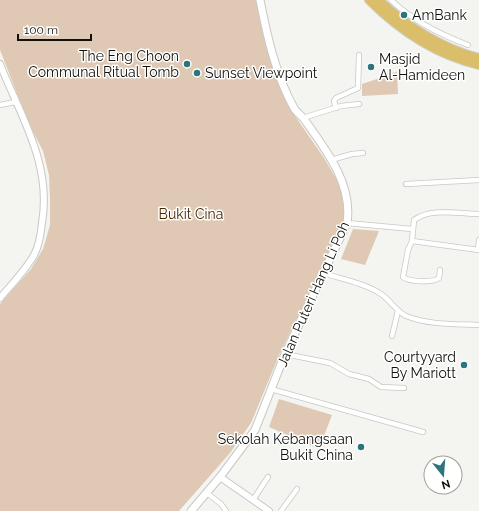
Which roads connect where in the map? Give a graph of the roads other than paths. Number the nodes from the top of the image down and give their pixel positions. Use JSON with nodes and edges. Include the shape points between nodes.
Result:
{"nodes":[{"id":1,"x":260,"y":0,"type":"edge"},
{"id":2,"x":369,"y":0,"type":"edge"},
{"id":3,"x":379,"y":0,"type":"edge"},
{"id":4,"x":391,"y":0,"type":"edge"},
{"id":5,"x":468,"y":45,"type":"dead end"},
{"id":6,"x":359,"y":55,"type":"dead end"},
{"id":7,"x":479,"y":58,"type":"edge"},
{"id":8,"x":0,"y":64,"type":"edge"},
{"id":9,"x":479,"y":66,"type":"edge"},
{"id":10,"x":15,"y":102,"type":"junction"},
{"id":11,"x":359,"y":104,"type":"dead end"},
{"id":12,"x":0,"y":105,"type":"edge"},
{"id":13,"x":336,"y":108,"type":"junction"},
{"id":14,"x":303,"y":118,"type":"junction"},
{"id":15,"x":363,"y":154,"type":"dead end"},
{"id":16,"x":331,"y":160,"type":"junction"},
{"id":17,"x":479,"y":180,"type":"edge"},
{"id":18,"x":406,"y":184,"type":"dead end"},
{"id":19,"x":479,"y":214,"type":"edge"},
{"id":20,"x":347,"y":224,"type":"junction"},
{"id":21,"x":412,"y":229,"type":"junction"},
{"id":22,"x":479,"y":240,"type":"edge"},
{"id":23,"x":412,"y":241,"type":"junction"},
{"id":24,"x":478,"y":249,"type":"edge"},
{"id":25,"x":440,"y":270,"type":"dead end"},
{"id":26,"x":323,"y":273,"type":"junction"},
{"id":27,"x":0,"y":298,"type":"edge"},
{"id":28,"x":398,"y":311,"type":"junction"},
{"id":29,"x":479,"y":325,"type":"edge"},
{"id":30,"x":392,"y":336,"type":"dead end"},
{"id":31,"x":285,"y":354,"type":"junction"},
{"id":32,"x":404,"y":388,"type":"dead end"},
{"id":33,"x":271,"y":389,"type":"junction"},
{"id":34,"x":423,"y":432,"type":"dead end"},
{"id":35,"x":220,"y":477,"type":"junction"},
{"id":36,"x":268,"y":477,"type":"dead end"},
{"id":37,"x":297,"y":489,"type":"dead end"},
{"id":38,"x":206,"y":493,"type":"junction"},
{"id":39,"x":253,"y":500,"type":"junction"},
{"id":40,"x":191,"y":511,"type":"edge"},
{"id":41,"x":226,"y":511,"type":"edge"},
{"id":42,"x":268,"y":511,"type":"edge"},
{"id":43,"x":281,"y":511,"type":"edge"}],
"edges":[{"from":1,"to":14,"type":"main road","name":"Jalan Puteri Hang Li Poh","via":[[283,86],[294,110]]},
{"from":2,"to":9,"type":"main road","via":[[387,18],[414,38],[441,53]]},
{"from":3,"to":7,"type":"main road","via":[[392,13],[429,37]]},
{"from":4,"to":5,"type":"street","via":[[404,13],[443,36]]},
{"from":6,"to":13,"type":"street","via":[[358,88],[336,98]]},
{"from":8,"to":10,"type":"street"},
{"from":10,"to":12,"type":"street"},
{"from":10,"to":27,"type":"street","via":[[38,152],[45,187],[44,210],[35,253]]},
{"from":11,"to":13,"type":"street"},
{"from":13,"to":14,"type":"street"},
{"from":14,"to":16,"type":"main road","name":"Jalan Puteri Hang Li Poh"},
{"from":15,"to":16,"type":"street","via":[[352,154]]},
{"from":16,"to":20,"type":"main road","name":"Jalan Puteri Hang Li Poh","via":[[345,184],[348,196]]},
{"from":17,"to":18,"type":"street"},
{"from":19,"to":21,"type":"street","via":[[421,215],[414,220]]},
{"from":20,"to":21,"type":"street"},
{"from":20,"to":26,"type":"main road","name":"Jalan Puteri Hang Li Poh"},
{"from":21,"to":23,"type":"street"},
{"from":22,"to":24,"type":"street"},
{"from":23,"to":24,"type":"street"},
{"from":23,"to":25,"type":"street","via":[[404,267],[404,278],[434,280],[439,278]]},
{"from":26,"to":28,"type":"street","via":[[374,290]]},
{"from":26,"to":31,"type":"main road","name":"Jalan Puteri Hang Li Poh"},
{"from":28,"to":29,"type":"street","via":[[419,320]]},
{"from":28,"to":30,"type":"street"},
{"from":31,"to":32,"type":"street","via":[[330,363],[348,374],[369,380],[381,387]]},
{"from":31,"to":33,"type":"main road","name":"Jalan Puteri Hang Li Poh"},
{"from":33,"to":34,"type":"street"},
{"from":33,"to":35,"type":"main road","name":"Jalan Puteri Hang Li Poh","via":[[255,430]]},
{"from":35,"to":38,"type":"main road","name":"Jalan Puteri Hang Li Poh"},
{"from":35,"to":39,"type":"street"},
{"from":36,"to":39,"type":"street"},
{"from":37,"to":43,"type":"street"},
{"from":38,"to":40,"type":"main road","name":"Jalan Puteri Hang Li Poh"},
{"from":38,"to":41,"type":"street"},
{"from":39,"to":42,"type":"street"}]}
